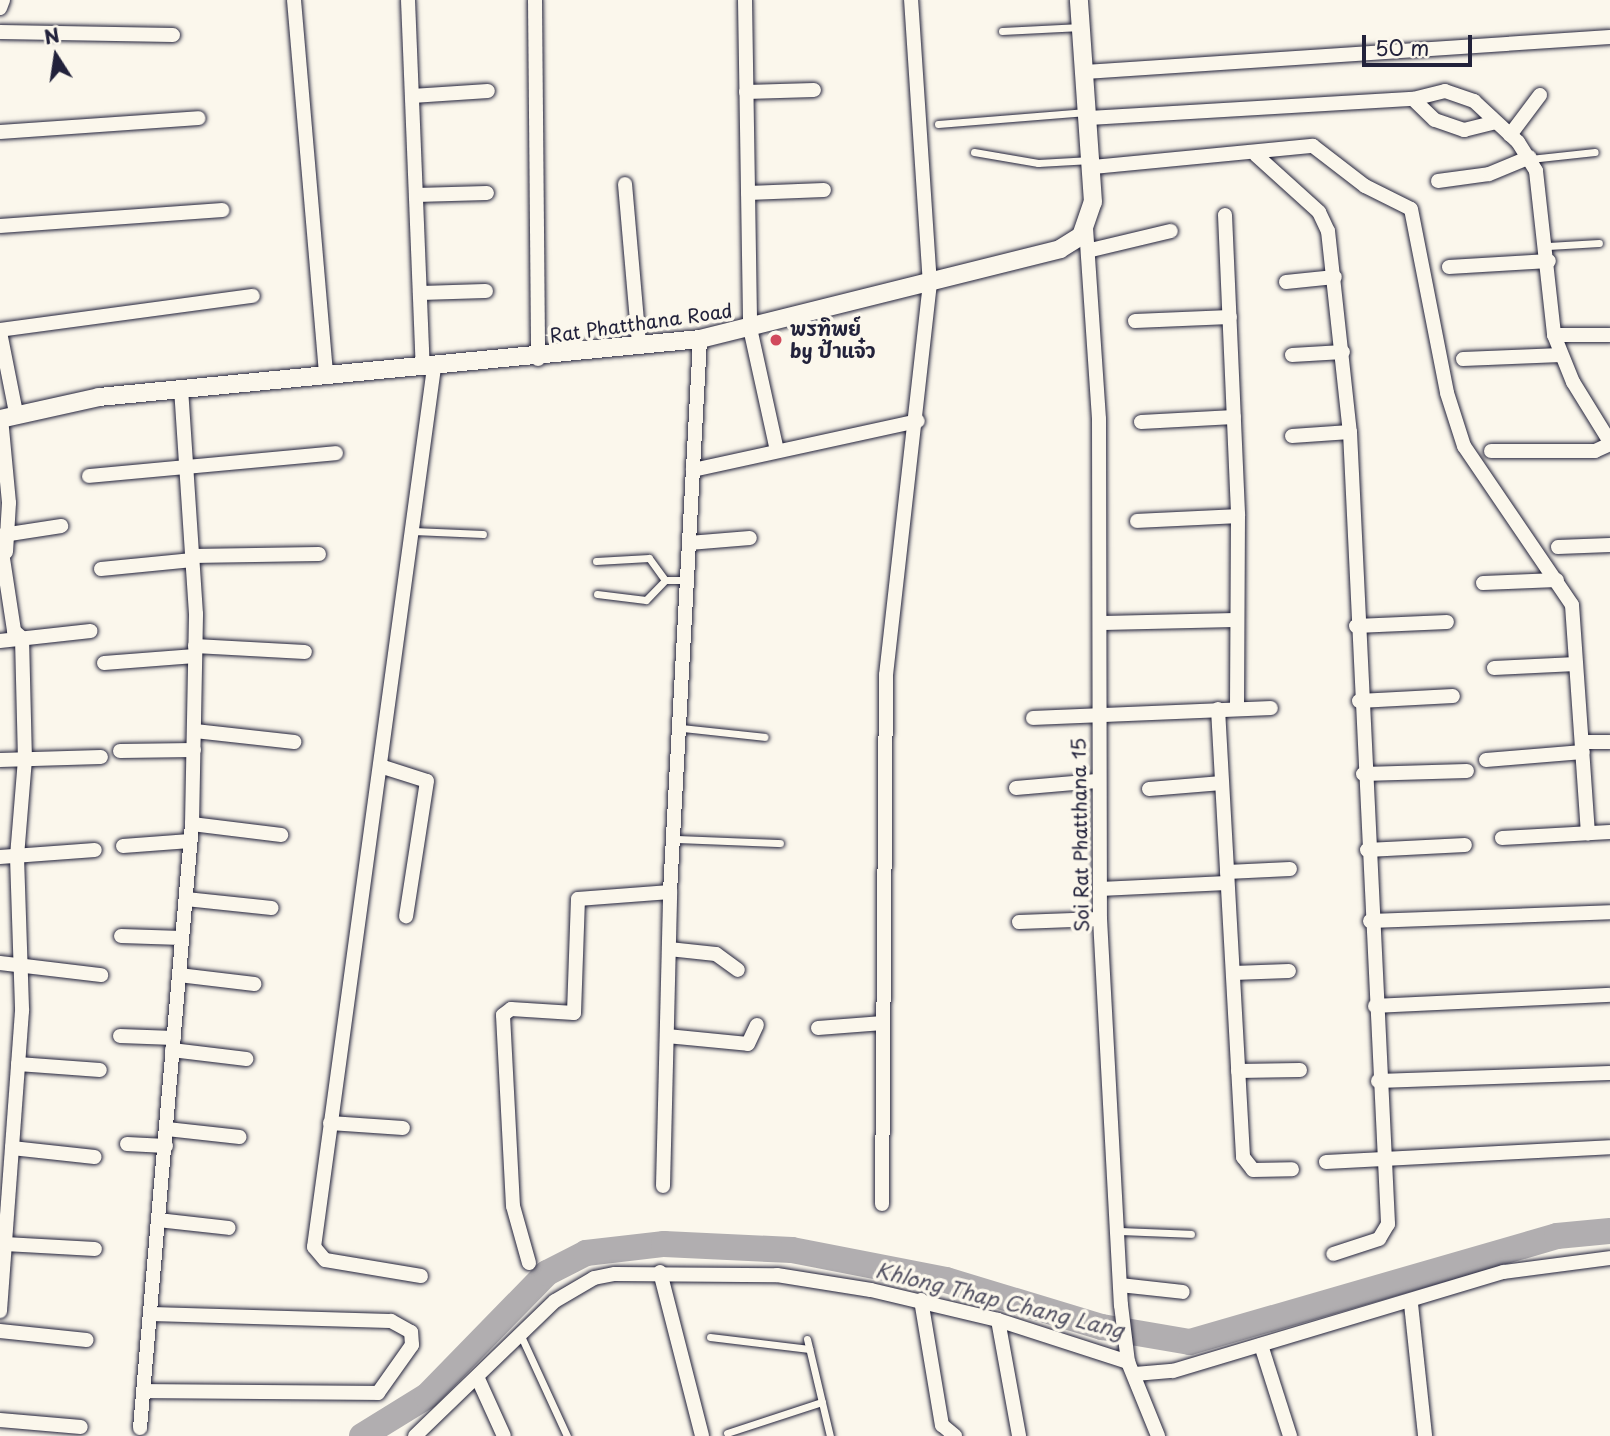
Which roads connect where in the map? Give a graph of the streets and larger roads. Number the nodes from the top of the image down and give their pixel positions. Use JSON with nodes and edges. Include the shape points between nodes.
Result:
{"nodes":[{"id":1,"x":3,"y":0,"type":"edge"},
{"id":2,"x":294,"y":0,"type":"edge"},
{"id":3,"x":408,"y":0,"type":"edge"},
{"id":4,"x":535,"y":0,"type":"edge"},
{"id":5,"x":745,"y":0,"type":"edge"},
{"id":6,"x":911,"y":0,"type":"edge"},
{"id":7,"x":1079,"y":0,"type":"edge"},
{"id":8,"x":0,"y":8,"type":"edge"},
{"id":9,"x":0,"y":32,"type":"edge"},
{"id":10,"x":173,"y":35,"type":"dead end"},
{"id":11,"x":1610,"y":37,"type":"edge"},
{"id":12,"x":1085,"y":72,"type":"junction"},
{"id":13,"x":814,"y":90,"type":"dead end"},
{"id":14,"x":488,"y":91,"type":"dead end"},
{"id":15,"x":746,"y":92,"type":"junction"},
{"id":16,"x":1540,"y":95,"type":"dead end"},
{"id":17,"x":412,"y":96,"type":"junction"},
{"id":18,"x":1413,"y":99,"type":"junction"},
{"id":19,"x":1089,"y":115,"type":"junction"},
{"id":20,"x":199,"y":118,"type":"dead end"},
{"id":21,"x":1493,"y":123,"type":"junction"},
{"id":22,"x":0,"y":132,"type":"edge"},
{"id":23,"x":1510,"y":135,"type":"junction"},
{"id":24,"x":1256,"y":155,"type":"junction"},
{"id":25,"x":1530,"y":158,"type":"junction"},
{"id":26,"x":1092,"y":163,"type":"junction"},
{"id":27,"x":1438,"y":181,"type":"dead end"},
{"id":28,"x":625,"y":184,"type":"dead end"},
{"id":29,"x":824,"y":190,"type":"dead end"},
{"id":30,"x":487,"y":193,"type":"dead end"},
{"id":31,"x":748,"y":193,"type":"junction"},
{"id":32,"x":416,"y":195,"type":"junction"},
{"id":33,"x":222,"y":210,"type":"dead end"},
{"id":34,"x":1225,"y":215,"type":"dead end"},
{"id":35,"x":0,"y":226,"type":"edge"},
{"id":36,"x":1086,"y":228,"type":"junction"},
{"id":37,"x":1171,"y":231,"type":"dead end"},
{"id":38,"x":1091,"y":250,"type":"junction"},
{"id":39,"x":1549,"y":261,"type":"junction"},
{"id":40,"x":1450,"y":267,"type":"dead end"},
{"id":41,"x":1335,"y":277,"type":"junction"},
{"id":42,"x":1286,"y":282,"type":"dead end"},
{"id":43,"x":930,"y":285,"type":"junction"},
{"id":44,"x":486,"y":290,"type":"dead end"},
{"id":45,"x":420,"y":293,"type":"junction"},
{"id":46,"x":253,"y":296,"type":"dead end"},
{"id":47,"x":1230,"y":317,"type":"junction"},
{"id":48,"x":1135,"y":321,"type":"dead end"},
{"id":49,"x":750,"y":328,"type":"junction"},
{"id":50,"x":0,"y":331,"type":"edge"},
{"id":51,"x":1554,"y":335,"type":"junction"},
{"id":52,"x":1610,"y":335,"type":"edge"},
{"id":53,"x":700,"y":339,"type":"junction"},
{"id":54,"x":639,"y":344,"type":"junction"},
{"id":55,"x":1343,"y":352,"type":"junction"},
{"id":56,"x":1292,"y":355,"type":"dead end"},
{"id":57,"x":1561,"y":355,"type":"junction"},
{"id":58,"x":538,"y":359,"type":"junction"},
{"id":59,"x":1463,"y":359,"type":"dead end"},
{"id":60,"x":428,"y":368,"type":"junction"},
{"id":61,"x":326,"y":375,"type":"junction"},
{"id":62,"x":181,"y":389,"type":"junction"},
{"id":63,"x":6,"y":417,"type":"edge"},
{"id":64,"x":1234,"y":418,"type":"junction"},
{"id":65,"x":918,"y":421,"type":"junction"},
{"id":66,"x":1141,"y":422,"type":"dead end"},
{"id":67,"x":1350,"y":432,"type":"junction"},
{"id":68,"x":1292,"y":436,"type":"dead end"},
{"id":69,"x":1609,"y":439,"type":"edge"},
{"id":70,"x":777,"y":451,"type":"junction"},
{"id":71,"x":1491,"y":451,"type":"dead end"},
{"id":72,"x":336,"y":453,"type":"dead end"},
{"id":73,"x":186,"y":466,"type":"junction"},
{"id":74,"x":693,"y":470,"type":"junction"},
{"id":75,"x":89,"y":476,"type":"dead end"},
{"id":76,"x":1238,"y":516,"type":"junction"},
{"id":77,"x":1136,"y":521,"type":"dead end"},
{"id":78,"x":61,"y":526,"type":"dead end"},
{"id":79,"x":750,"y":538,"type":"dead end"},
{"id":80,"x":4,"y":540,"type":"edge"},
{"id":81,"x":689,"y":543,"type":"junction"},
{"id":82,"x":1610,"y":545,"type":"edge"},
{"id":83,"x":1558,"y":547,"type":"dead end"},
{"id":84,"x":319,"y":555,"type":"dead end"},
{"id":85,"x":192,"y":558,"type":"junction"},
{"id":86,"x":101,"y":569,"type":"dead end"},
{"id":87,"x":1557,"y":580,"type":"junction"},
{"id":88,"x":1483,"y":583,"type":"dead end"},
{"id":89,"x":1235,"y":620,"type":"junction"},
{"id":90,"x":1447,"y":622,"type":"dead end"},
{"id":91,"x":1103,"y":623,"type":"junction"},
{"id":92,"x":1356,"y":626,"type":"junction"},
{"id":93,"x":60,"y":627,"type":"dead end"},
{"id":94,"x":90,"y":631,"type":"dead end"},
{"id":95,"x":12,"y":634,"type":"edge"},
{"id":96,"x":0,"y":641,"type":"edge"},
{"id":97,"x":195,"y":651,"type":"junction"},
{"id":98,"x":305,"y":652,"type":"dead end"},
{"id":99,"x":104,"y":663,"type":"dead end"},
{"id":100,"x":1576,"y":664,"type":"junction"},
{"id":101,"x":1494,"y":668,"type":"dead end"},
{"id":102,"x":1453,"y":696,"type":"dead end"},
{"id":103,"x":1359,"y":701,"type":"junction"},
{"id":104,"x":1237,"y":708,"type":"junction"},
{"id":105,"x":1271,"y":708,"type":"dead end"},
{"id":106,"x":1218,"y":709,"type":"junction"},
{"id":107,"x":1096,"y":717,"type":"junction"},
{"id":108,"x":1033,"y":718,"type":"dead end"},
{"id":109,"x":195,"y":731,"type":"junction"},
{"id":110,"x":294,"y":742,"type":"dead end"},
{"id":111,"x":1610,"y":742,"type":"edge"},
{"id":112,"x":1582,"y":747,"type":"junction"},
{"id":113,"x":194,"y":750,"type":"junction"},
{"id":114,"x":120,"y":751,"type":"dead end"},
{"id":115,"x":101,"y":757,"type":"dead end"},
{"id":116,"x":25,"y":759,"type":"junction"},
{"id":117,"x":0,"y":760,"type":"edge"},
{"id":118,"x":1486,"y":760,"type":"dead end"},
{"id":119,"x":380,"y":766,"type":"junction"},
{"id":120,"x":1467,"y":771,"type":"dead end"},
{"id":121,"x":1363,"y":774,"type":"junction"},
{"id":122,"x":1097,"y":781,"type":"junction"},
{"id":123,"x":1222,"y":783,"type":"junction"},
{"id":124,"x":1016,"y":788,"type":"dead end"},
{"id":125,"x":1149,"y":789,"type":"dead end"},
{"id":126,"x":192,"y":824,"type":"junction"},
{"id":127,"x":1610,"y":832,"type":"edge"},
{"id":128,"x":1588,"y":834,"type":"junction"},
{"id":129,"x":281,"y":835,"type":"dead end"},
{"id":130,"x":1502,"y":838,"type":"dead end"},
{"id":131,"x":190,"y":841,"type":"junction"},
{"id":132,"x":1465,"y":845,"type":"dead end"},
{"id":133,"x":123,"y":846,"type":"dead end"},
{"id":134,"x":95,"y":850,"type":"dead end"},
{"id":135,"x":1367,"y":850,"type":"junction"},
{"id":136,"x":0,"y":857,"type":"edge"},
{"id":137,"x":17,"y":857,"type":"junction"},
{"id":138,"x":1290,"y":869,"type":"dead end"},
{"id":139,"x":1227,"y":877,"type":"junction"},
{"id":140,"x":1100,"y":889,"type":"junction"},
{"id":141,"x":670,"y":892,"type":"junction"},
{"id":142,"x":186,"y":899,"type":"junction"},
{"id":143,"x":272,"y":908,"type":"dead end"},
{"id":144,"x":1610,"y":912,"type":"edge"},
{"id":145,"x":406,"y":916,"type":"dead end"},
{"id":146,"x":1100,"y":919,"type":"junction"},
{"id":147,"x":1370,"y":921,"type":"junction"},
{"id":148,"x":1019,"y":922,"type":"dead end"},
{"id":149,"x":121,"y":936,"type":"dead end"},
{"id":150,"x":182,"y":939,"type":"junction"},
{"id":151,"x":669,"y":949,"type":"junction"},
{"id":152,"x":0,"y":963,"type":"edge"},
{"id":153,"x":21,"y":965,"type":"junction"},
{"id":154,"x":738,"y":970,"type":"dead end"},
{"id":155,"x":1289,"y":971,"type":"dead end"},
{"id":156,"x":1233,"y":973,"type":"junction"},
{"id":157,"x":101,"y":975,"type":"dead end"},
{"id":158,"x":179,"y":975,"type":"junction"},
{"id":159,"x":254,"y":984,"type":"dead end"},
{"id":160,"x":1610,"y":995,"type":"edge"},
{"id":161,"x":1374,"y":1006,"type":"junction"},
{"id":162,"x":883,"y":1023,"type":"junction"},
{"id":163,"x":757,"y":1025,"type":"dead end"},
{"id":164,"x":818,"y":1028,"type":"dead end"},
{"id":165,"x":120,"y":1036,"type":"dead end"},
{"id":166,"x":667,"y":1036,"type":"junction"},
{"id":167,"x":173,"y":1044,"type":"junction"},
{"id":168,"x":246,"y":1059,"type":"dead end"},
{"id":169,"x":18,"y":1064,"type":"junction"},
{"id":170,"x":100,"y":1070,"type":"dead end"},
{"id":171,"x":1300,"y":1070,"type":"dead end"},
{"id":172,"x":1238,"y":1071,"type":"junction"},
{"id":173,"x":1610,"y":1073,"type":"edge"},
{"id":174,"x":1378,"y":1081,"type":"junction"},
{"id":175,"x":330,"y":1123,"type":"junction"},
{"id":176,"x":403,"y":1128,"type":"dead end"},
{"id":177,"x":167,"y":1129,"type":"junction"},
{"id":178,"x":240,"y":1137,"type":"dead end"},
{"id":179,"x":127,"y":1144,"type":"dead end"},
{"id":180,"x":166,"y":1146,"type":"junction"},
{"id":181,"x":1610,"y":1147,"type":"edge"},
{"id":182,"x":12,"y":1148,"type":"junction"},
{"id":183,"x":95,"y":1157,"type":"dead end"},
{"id":184,"x":1382,"y":1158,"type":"junction"},
{"id":185,"x":1326,"y":1163,"type":"dead end"},
{"id":186,"x":1292,"y":1169,"type":"dead end"},
{"id":187,"x":663,"y":1186,"type":"dead end"},
{"id":188,"x":882,"y":1204,"type":"dead end"},
{"id":189,"x":158,"y":1220,"type":"junction"},
{"id":190,"x":229,"y":1228,"type":"dead end"},
{"id":191,"x":5,"y":1244,"type":"junction"},
{"id":192,"x":95,"y":1249,"type":"dead end"},
{"id":193,"x":1333,"y":1254,"type":"dead end"},
{"id":194,"x":1610,"y":1258,"type":"edge"},
{"id":195,"x":529,"y":1263,"type":"dead end"},
{"id":196,"x":660,"y":1272,"type":"junction"},
{"id":197,"x":421,"y":1276,"type":"dead end"},
{"id":198,"x":1120,"y":1284,"type":"junction"},
{"id":199,"x":1183,"y":1292,"type":"dead end"},
{"id":200,"x":921,"y":1300,"type":"junction"},
{"id":201,"x":1411,"y":1304,"type":"junction"},
{"id":202,"x":0,"y":1311,"type":"edge"},
{"id":203,"x":150,"y":1314,"type":"junction"},
{"id":204,"x":998,"y":1320,"type":"junction"},
{"id":205,"x":0,"y":1331,"type":"edge"},
{"id":206,"x":87,"y":1340,"type":"dead end"},
{"id":207,"x":1261,"y":1345,"type":"junction"},
{"id":208,"x":1132,"y":1368,"type":"junction"},
{"id":209,"x":479,"y":1381,"type":"junction"},
{"id":210,"x":143,"y":1391,"type":"junction"},
{"id":211,"x":0,"y":1420,"type":"edge"},
{"id":212,"x":80,"y":1427,"type":"dead end"},
{"id":213,"x":140,"y":1428,"type":"dead end"},
{"id":214,"x":415,"y":1436,"type":"edge"},
{"id":215,"x":504,"y":1436,"type":"edge"},
{"id":216,"x":702,"y":1436,"type":"edge"},
{"id":217,"x":955,"y":1436,"type":"edge"},
{"id":218,"x":1019,"y":1436,"type":"edge"},
{"id":219,"x":1158,"y":1436,"type":"edge"},
{"id":220,"x":1290,"y":1436,"type":"edge"},
{"id":221,"x":1425,"y":1436,"type":"edge"}],
"edges":[{"from":1,"to":8,"type":"street"},
{"from":2,"to":61,"type":"street"},
{"from":3,"to":17,"type":"street"},
{"from":4,"to":58,"type":"street"},
{"from":5,"to":15,"type":"street"},
{"from":6,"to":43,"type":"street"},
{"from":7,"to":12,"type":"street"},
{"from":9,"to":10,"type":"street"},
{"from":11,"to":12,"type":"street"},
{"from":12,"to":19,"type":"street"},
{"from":13,"to":15,"type":"street"},
{"from":14,"to":17,"type":"street"},
{"from":15,"to":31,"type":"street"},
{"from":16,"to":23,"type":"street"},
{"from":17,"to":32,"type":"street"},
{"from":18,"to":19,"type":"street"},
{"from":18,"to":21,"type":"street","via":[[1435,120],[1464,130]]},
{"from":18,"to":21,"type":"street","via":[[1445,91],[1474,102]]},
{"from":19,"to":26,"type":"street"},
{"from":20,"to":22,"type":"street"},
{"from":21,"to":23,"type":"street"},
{"from":23,"to":25,"type":"street"},
{"from":24,"to":26,"type":"street"},
{"from":24,"to":41,"type":"street","via":[[1324,219]]},
{"from":24,"to":87,"type":"street","via":[[1297,147],[1325,150],[1365,186],[1411,209],[1447,393],[1464,446]]},
{"from":25,"to":27,"type":"street","via":[[1489,174]]},
{"from":25,"to":39,"type":"street","via":[[1542,190]]},
{"from":26,"to":36,"type":"street"},
{"from":28,"to":54,"type":"street"},
{"from":29,"to":31,"type":"street"},
{"from":30,"to":32,"type":"street"},
{"from":31,"to":49,"type":"street"},
{"from":32,"to":45,"type":"street"},
{"from":33,"to":35,"type":"street"},
{"from":34,"to":47,"type":"street"},
{"from":36,"to":38,"type":"street","name":"Soi Rat Phatthana 15"},
{"from":36,"to":43,"type":"street","name":"Rat Phatthana Road","via":[[1073,242],[1037,257]]},
{"from":37,"to":38,"type":"street"},
{"from":38,"to":91,"type":"street","name":"Soi Rat Phatthana 15"},
{"from":39,"to":40,"type":"street"},
{"from":39,"to":51,"type":"street"},
{"from":41,"to":42,"type":"street"},
{"from":41,"to":55,"type":"street"},
{"from":43,"to":49,"type":"street","name":"Rat Phatthana Road"},
{"from":43,"to":65,"type":"street"},
{"from":44,"to":45,"type":"street"},
{"from":45,"to":60,"type":"street"},
{"from":46,"to":50,"type":"street"},
{"from":47,"to":48,"type":"street"},
{"from":47,"to":64,"type":"street"},
{"from":49,"to":53,"type":"street","name":"Rat Phatthana Road"},
{"from":49,"to":70,"type":"street"},
{"from":50,"to":63,"type":"street"},
{"from":51,"to":52,"type":"street"},
{"from":51,"to":57,"type":"street"},
{"from":53,"to":54,"type":"street","name":"Rat Phatthana Road"},
{"from":53,"to":74,"type":"street"},
{"from":54,"to":58,"type":"street","name":"Rat Phatthana Road"},
{"from":55,"to":56,"type":"street"},
{"from":55,"to":67,"type":"street"},
{"from":57,"to":59,"type":"street"},
{"from":57,"to":69,"type":"street"},
{"from":58,"to":60,"type":"street","name":"Rat Phatthana Road"},
{"from":60,"to":61,"type":"street","name":"Rat Phatthana Road"},
{"from":60,"to":119,"type":"street","via":[[414,531]]},
{"from":61,"to":62,"type":"street","name":"Rat Phatthana Road"},
{"from":62,"to":63,"type":"street","name":"Rat Phatthana Road"},
{"from":62,"to":73,"type":"street"},
{"from":63,"to":80,"type":"street"},
{"from":64,"to":66,"type":"street"},
{"from":64,"to":76,"type":"street"},
{"from":65,"to":70,"type":"street"},
{"from":65,"to":162,"type":"street","via":[[886,675]]},
{"from":67,"to":68,"type":"street"},
{"from":67,"to":92,"type":"street"},
{"from":69,"to":71,"type":"street","via":[[1595,451]]},
{"from":70,"to":74,"type":"street"},
{"from":72,"to":73,"type":"street"},
{"from":73,"to":75,"type":"street"},
{"from":73,"to":85,"type":"street"},
{"from":74,"to":81,"type":"street"},
{"from":76,"to":77,"type":"street"},
{"from":76,"to":89,"type":"street"},
{"from":78,"to":80,"type":"street"},
{"from":79,"to":81,"type":"street"},
{"from":80,"to":95,"type":"street"},
{"from":81,"to":141,"type":"street"},
{"from":82,"to":83,"type":"street"},
{"from":84,"to":85,"type":"street"},
{"from":85,"to":86,"type":"street"},
{"from":85,"to":97,"type":"street"},
{"from":87,"to":88,"type":"street"},
{"from":87,"to":100,"type":"street","via":[[1572,605]]},
{"from":89,"to":91,"type":"street"},
{"from":89,"to":104,"type":"street"},
{"from":90,"to":92,"type":"street"},
{"from":91,"to":107,"type":"street","name":"Soi Rat Phatthana 15"},
{"from":92,"to":103,"type":"street"},
{"from":93,"to":95,"type":"street"},
{"from":94,"to":95,"type":"street"},
{"from":95,"to":96,"type":"street"},
{"from":95,"to":116,"type":"street"},
{"from":97,"to":98,"type":"street"},
{"from":97,"to":99,"type":"street"},
{"from":97,"to":109,"type":"street"},
{"from":100,"to":101,"type":"street"},
{"from":100,"to":112,"type":"street"},
{"from":102,"to":103,"type":"street"},
{"from":103,"to":121,"type":"street"},
{"from":104,"to":105,"type":"street"},
{"from":104,"to":106,"type":"street"},
{"from":106,"to":107,"type":"street"},
{"from":106,"to":123,"type":"street"},
{"from":107,"to":108,"type":"street"},
{"from":107,"to":122,"type":"street","name":"Soi Rat Phatthana 15"},
{"from":109,"to":110,"type":"street"},
{"from":109,"to":113,"type":"street"},
{"from":111,"to":112,"type":"street"},
{"from":112,"to":118,"type":"street"},
{"from":112,"to":128,"type":"street"},
{"from":113,"to":114,"type":"street"},
{"from":113,"to":126,"type":"street"},
{"from":115,"to":116,"type":"street"},
{"from":116,"to":117,"type":"street"},
{"from":116,"to":137,"type":"street"},
{"from":119,"to":145,"type":"street","via":[[416,773],[427,781]]},
{"from":119,"to":175,"type":"street"},
{"from":120,"to":121,"type":"street"},
{"from":121,"to":135,"type":"street"},
{"from":122,"to":124,"type":"street"},
{"from":122,"to":140,"type":"street","name":"Soi Rat Phatthana 15"},
{"from":123,"to":125,"type":"street"},
{"from":123,"to":139,"type":"street"},
{"from":126,"to":129,"type":"street"},
{"from":126,"to":131,"type":"street"},
{"from":127,"to":128,"type":"street"},
{"from":128,"to":130,"type":"street"},
{"from":131,"to":133,"type":"street"},
{"from":131,"to":142,"type":"street"},
{"from":132,"to":135,"type":"street"},
{"from":134,"to":137,"type":"street"},
{"from":135,"to":147,"type":"street"},
{"from":136,"to":137,"type":"street"},
{"from":137,"to":153,"type":"street"},
{"from":138,"to":139,"type":"street"},
{"from":139,"to":140,"type":"street"},
{"from":139,"to":156,"type":"street"},
{"from":140,"to":146,"type":"street","name":"Soi Rat Phatthana 15"},
{"from":141,"to":151,"type":"street"},
{"from":141,"to":195,"type":"street","via":[[578,899],[574,1013],[511,1009],[503,1015],[513,1206]]},
{"from":142,"to":143,"type":"street"},
{"from":142,"to":150,"type":"street"},
{"from":144,"to":147,"type":"street"},
{"from":146,"to":148,"type":"street"},
{"from":146,"to":198,"type":"street","name":"Soi Rat Phatthana 15"},
{"from":147,"to":161,"type":"street"},
{"from":149,"to":150,"type":"street"},
{"from":150,"to":158,"type":"street"},
{"from":151,"to":154,"type":"street","via":[[716,954]]},
{"from":151,"to":166,"type":"street"},
{"from":152,"to":153,"type":"street"},
{"from":153,"to":157,"type":"street"},
{"from":153,"to":169,"type":"street"},
{"from":155,"to":156,"type":"street"},
{"from":156,"to":172,"type":"street"},
{"from":158,"to":159,"type":"street"},
{"from":158,"to":167,"type":"street"},
{"from":160,"to":161,"type":"street"},
{"from":161,"to":174,"type":"street"},
{"from":162,"to":164,"type":"street"},
{"from":162,"to":188,"type":"street"},
{"from":163,"to":166,"type":"street","via":[[748,1044]]},
{"from":165,"to":167,"type":"street"},
{"from":166,"to":187,"type":"street"},
{"from":167,"to":168,"type":"street"},
{"from":167,"to":177,"type":"street"},
{"from":169,"to":170,"type":"street"},
{"from":169,"to":182,"type":"street"},
{"from":171,"to":172,"type":"street"},
{"from":172,"to":186,"type":"street","via":[[1245,1165]]},
{"from":173,"to":174,"type":"street"},
{"from":174,"to":184,"type":"street"},
{"from":175,"to":176,"type":"street"},
{"from":175,"to":197,"type":"street","via":[[318,1255]]},
{"from":177,"to":178,"type":"street"},
{"from":177,"to":180,"type":"street"},
{"from":179,"to":180,"type":"street"},
{"from":180,"to":189,"type":"street"},
{"from":181,"to":184,"type":"street"},
{"from":182,"to":183,"type":"street"},
{"from":182,"to":191,"type":"street"},
{"from":184,"to":185,"type":"street"},
{"from":184,"to":193,"type":"street","via":[[1386,1233]]},
{"from":189,"to":190,"type":"street"},
{"from":189,"to":203,"type":"street"},
{"from":191,"to":192,"type":"street"},
{"from":191,"to":202,"type":"street"},
{"from":194,"to":201,"type":"street","via":[[1504,1272]]},
{"from":196,"to":200,"type":"street","via":[[777,1275]]},
{"from":196,"to":209,"type":"street","via":[[594,1278],[555,1301]]},
{"from":196,"to":216,"type":"street"},
{"from":198,"to":199,"type":"street"},
{"from":198,"to":208,"type":"street","name":"Soi Rat Phatthana 15","via":[[1124,1342]]},
{"from":200,"to":204,"type":"street"},
{"from":200,"to":217,"type":"street","via":[[942,1425]]},
{"from":201,"to":207,"type":"street"},
{"from":201,"to":221,"type":"street"},
{"from":203,"to":210,"type":"street"},
{"from":203,"to":210,"type":"street","via":[[391,1321],[411,1332],[412,1345],[378,1393]]},
{"from":204,"to":208,"type":"street"},
{"from":204,"to":218,"type":"street"},
{"from":205,"to":206,"type":"street"},
{"from":207,"to":208,"type":"street","via":[[1172,1371]]},
{"from":207,"to":220,"type":"street"},
{"from":208,"to":219,"type":"street","name":"Soi Rat Phatthana 15"},
{"from":209,"to":214,"type":"street"},
{"from":209,"to":215,"type":"street"},
{"from":210,"to":213,"type":"street"},
{"from":211,"to":212,"type":"street"}]}
